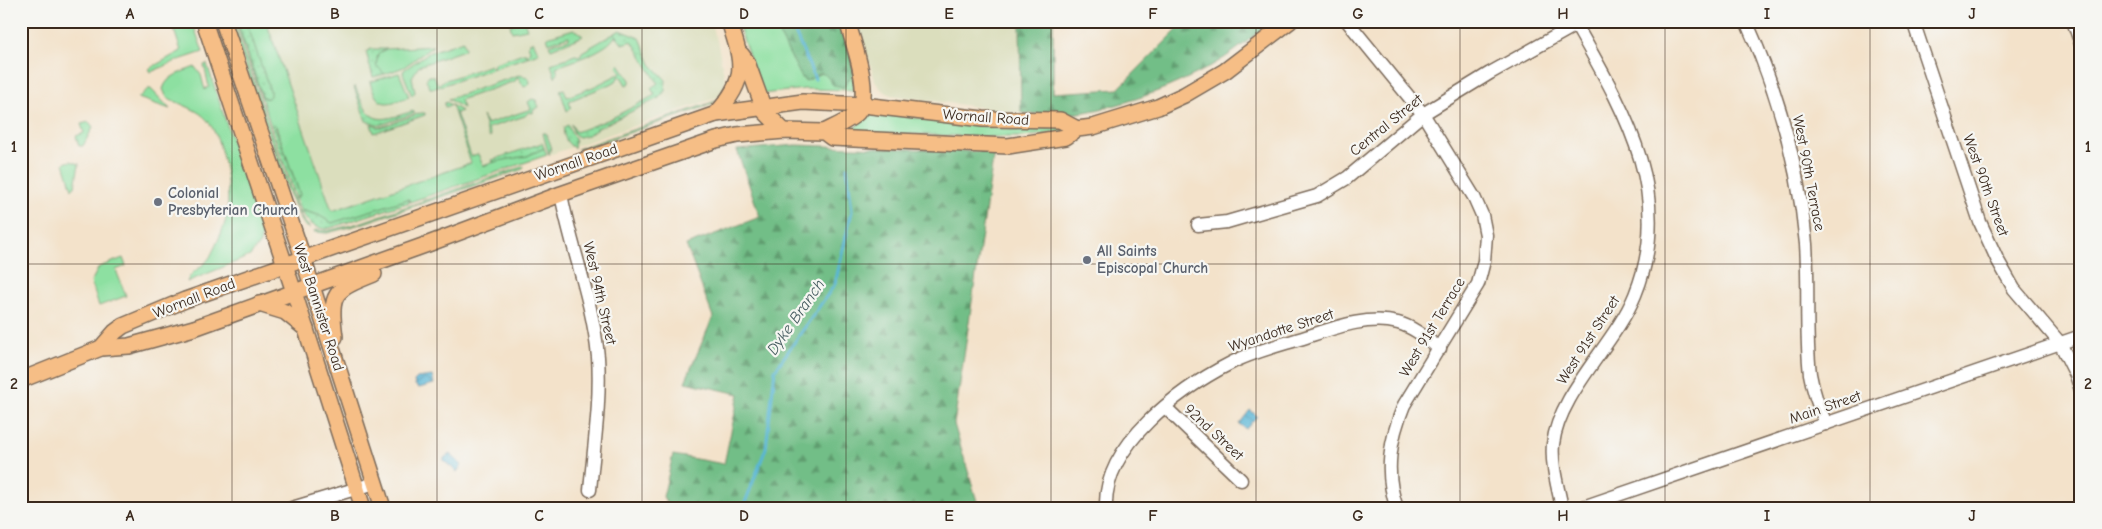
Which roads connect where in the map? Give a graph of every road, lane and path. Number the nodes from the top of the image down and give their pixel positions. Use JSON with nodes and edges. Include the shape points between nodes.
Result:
{"nodes":[{"id":1,"x":204,"y":21,"type":"edge"},
{"id":2,"x":223,"y":21,"type":"edge"},
{"id":3,"x":729,"y":21,"type":"edge"},
{"id":4,"x":847,"y":21,"type":"edge"},
{"id":5,"x":1290,"y":21,"type":"edge"},
{"id":6,"x":1347,"y":21,"type":"edge"},
{"id":7,"x":1746,"y":21,"type":"edge"},
{"id":8,"x":1913,"y":21,"type":"edge"},
{"id":9,"x":2073,"y":21,"type":"edge"},
{"id":10,"x":1579,"y":23,"type":"edge"},
{"id":11,"x":2081,"y":44,"type":"edge"},
{"id":12,"x":739,"y":51,"type":"junction"},
{"id":13,"x":863,"y":105,"type":"junction"},
{"id":14,"x":763,"y":107,"type":"junction"},
{"id":15,"x":716,"y":114,"type":"junction"},
{"id":16,"x":1422,"y":114,"type":"junction"},
{"id":17,"x":1077,"y":129,"type":"junction"},
{"id":18,"x":784,"y":131,"type":"junction"},
{"id":19,"x":824,"y":132,"type":"junction"},
{"id":20,"x":561,"y":194,"type":"junction"},
{"id":21,"x":1198,"y":225,"type":"dead end"},
{"id":22,"x":428,"y":244,"type":"junction"},
{"id":23,"x":303,"y":258,"type":"junction"},
{"id":24,"x":284,"y":264,"type":"junction"},
{"id":25,"x":312,"y":286,"type":"junction"},
{"id":26,"x":294,"y":292,"type":"junction"},
{"id":27,"x":260,"y":304,"type":"junction"},
{"id":28,"x":306,"y":329,"type":"junction"},
{"id":29,"x":2081,"y":336,"type":"edge"},
{"id":30,"x":2060,"y":343,"type":"junction"},
{"id":31,"x":101,"y":348,"type":"junction"},
{"id":32,"x":1440,"y":348,"type":"junction"},
{"id":33,"x":339,"y":368,"type":"junction"},
{"id":34,"x":21,"y":380,"type":"edge"},
{"id":35,"x":2081,"y":390,"type":"edge"},
{"id":36,"x":1164,"y":407,"type":"junction"},
{"id":37,"x":1826,"y":424,"type":"junction"},
{"id":38,"x":1241,"y":480,"type":"dead end"},
{"id":39,"x":375,"y":482,"type":"junction"},
{"id":40,"x":357,"y":488,"type":"junction"},
{"id":41,"x":590,"y":490,"type":"dead end"},
{"id":42,"x":1106,"y":506,"type":"edge"},
{"id":43,"x":292,"y":508,"type":"edge"},
{"id":44,"x":363,"y":508,"type":"edge"},
{"id":45,"x":383,"y":508,"type":"edge"},
{"id":46,"x":1397,"y":508,"type":"edge"},
{"id":47,"x":1562,"y":508,"type":"edge"},
{"id":48,"x":1580,"y":508,"type":"edge"}],
"edges":[{"from":1,"to":24,"type":"main road","name":"West Bannister Road"},
{"from":2,"to":23,"type":"main road","name":"West Bannister Road"},
{"from":3,"to":12,"type":"main road"},
{"from":4,"to":13,"type":"main road","via":[[859,64]]},
{"from":5,"to":17,"type":"main road","name":"Wornall Road","via":[[1225,71],[1184,95],[1142,112]]},
{"from":6,"to":16,"type":"street","name":"West 91st Terrace"},
{"from":7,"to":37,"type":"street","name":"West 90th Terrace","via":[[1776,96],[1789,143],[1806,245],[1810,374]]},
{"from":8,"to":30,"type":"street","name":"West 90th Street","via":[[1993,252],[2014,289]]},
{"from":9,"to":11,"type":"street"},
{"from":10,"to":16,"type":"street","name":"Central Street"},
{"from":10,"to":47,"type":"street","name":"West 91st Street","via":[[1641,156],[1648,188],[1650,225],[1646,261],[1635,296],[1605,348],[1566,403],[1556,426],[1554,468]]},
{"from":12,"to":14,"type":"main road","via":[[747,62]]},
{"from":12,"to":15,"type":"main road","via":[[740,80]]},
{"from":13,"to":14,"type":"main road","name":"Wornall Road","via":[[804,102]]},
{"from":13,"to":17,"type":"main road","name":"Wornall Road","via":[[983,119],[1060,120]]},
{"from":13,"to":19,"type":"main road","via":[[856,115]]},
{"from":14,"to":15,"type":"main road","name":"Wornall Road"},
{"from":14,"to":18,"type":"main road"},
{"from":15,"to":23,"type":"main road","name":"Wornall Road"},
{"from":16,"to":21,"type":"street","name":"Central Street","via":[[1347,178],[1318,196],[1227,222]]},
{"from":16,"to":32,"type":"street","name":"West 91st Terrace","via":[[1474,197],[1486,235],[1478,284]]},
{"from":17,"to":19,"type":"main road","name":"Wornall Road","via":[[1066,137],[1008,146],[832,138]]},
{"from":18,"to":19,"type":"main road","name":"Wornall Road"},
{"from":18,"to":20,"type":"main road","name":"Wornall Road","via":[[737,134]]},
{"from":20,"to":22,"type":"main road","name":"Wornall Road"},
{"from":20,"to":41,"type":"street","name":"West 94th Street","via":[[594,327],[598,358]]},
{"from":22,"to":25,"type":"main road","name":"Wornall Road"},
{"from":22,"to":33,"type":"main road","via":[[414,258],[342,287],[333,305]]},
{"from":23,"to":24,"type":"main road","name":"Wornall Road"},
{"from":23,"to":25,"type":"main road","name":"West Bannister Road"},
{"from":24,"to":26,"type":"main road","name":"West Bannister Road"},
{"from":24,"to":31,"type":"main road","name":"Wornall Road","via":[[123,326]]},
{"from":25,"to":26,"type":"main road","name":"Wornall Road"},
{"from":25,"to":33,"type":"main road","name":"West Bannister Road"},
{"from":26,"to":27,"type":"main road","name":"Wornall Road"},
{"from":26,"to":28,"type":"main road","name":"West Bannister Road"},
{"from":27,"to":28,"type":"main road","via":[[284,312]]},
{"from":27,"to":31,"type":"main road","name":"Wornall Road","via":[[184,331],[129,346]]},
{"from":28,"to":40,"type":"main road","name":"West Bannister Road"},
{"from":29,"to":30,"type":"street","name":"Main Street"},
{"from":30,"to":35,"type":"street","name":"West 90th Street"},
{"from":30,"to":37,"type":"street","name":"Main Street"},
{"from":31,"to":34,"type":"main road","name":"Wornall Road"},
{"from":32,"to":36,"type":"street","name":"Wyandotte Street","via":[[1416,330],[1398,323],[1372,321],[1352,324],[1262,350],[1231,363]]},
{"from":32,"to":46,"type":"street","name":"West 91st Terrace","via":[[1404,405],[1395,427],[1389,473]]},
{"from":33,"to":39,"type":"main road","name":"West Bannister Road"},
{"from":36,"to":38,"type":"street","name":"92nd Street"},
{"from":36,"to":42,"type":"street","name":"Wyandotte Street","via":[[1118,458],[1109,476]]},
{"from":37,"to":48,"type":"street","name":"Main Street"},
{"from":39,"to":40,"type":"street"},
{"from":39,"to":45,"type":"main road","name":"West Bannister Road"},
{"from":40,"to":43,"type":"street"},
{"from":40,"to":44,"type":"main road","name":"West Bannister Road"}]}
